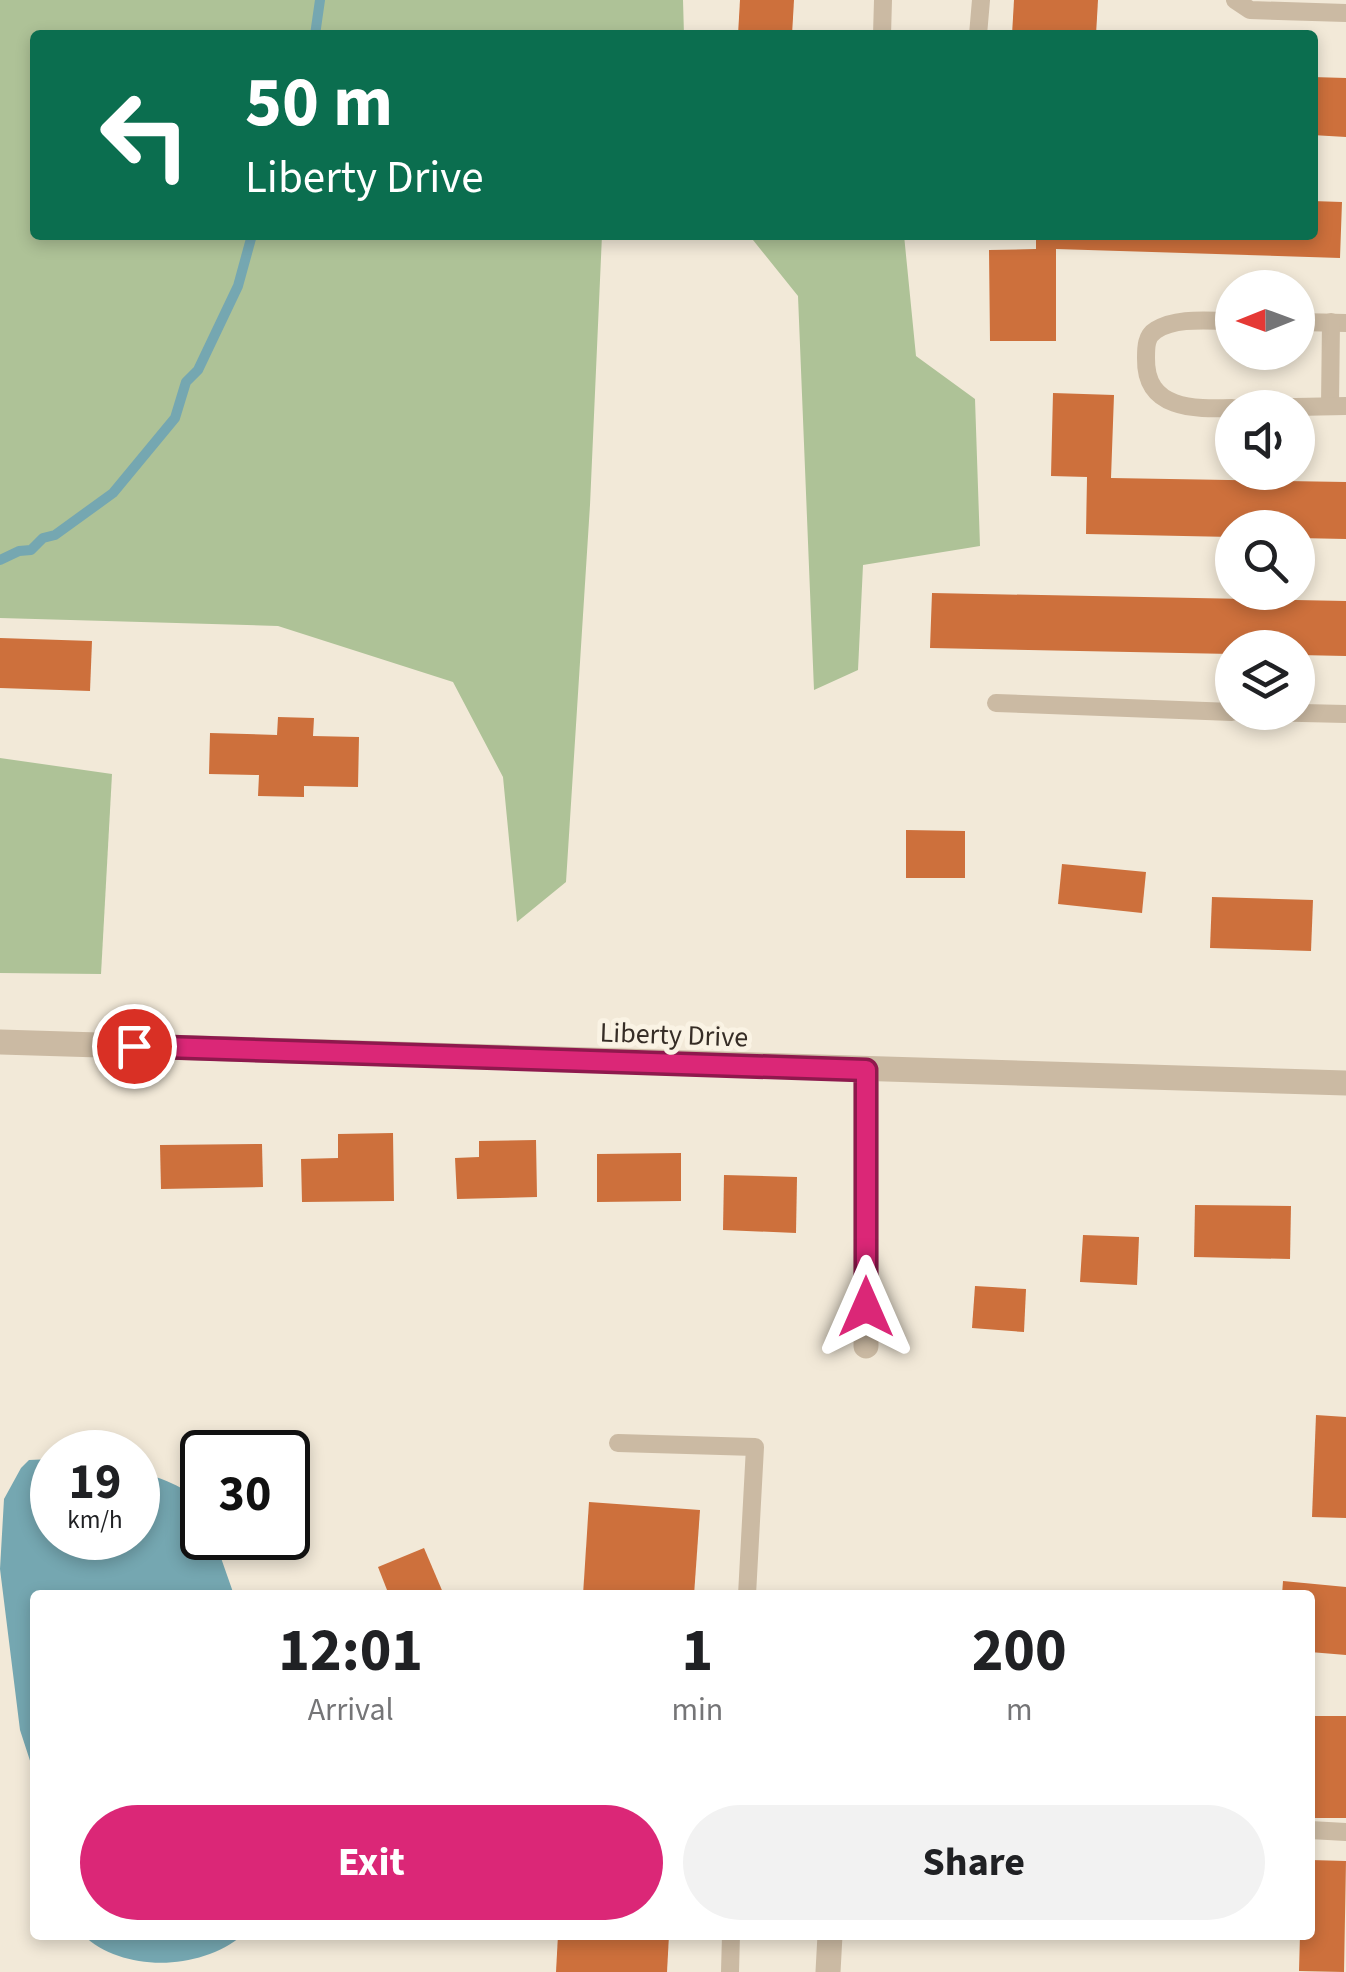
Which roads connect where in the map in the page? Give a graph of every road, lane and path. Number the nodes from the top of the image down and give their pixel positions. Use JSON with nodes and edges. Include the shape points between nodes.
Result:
{"nodes":[{"id":1,"x":883,"y":0,"type":"edge"},
{"id":2,"x":980,"y":0,"type":"edge"},
{"id":3,"x":1235,"y":0,"type":"edge"},
{"id":4,"x":1346,"y":13,"type":"edge"},
{"id":5,"x":882,"y":30,"type":"edge"},
{"id":6,"x":978,"y":30,"type":"edge"},
{"id":7,"x":1215,"y":321,"type":"edge"},
{"id":8,"x":1339,"y":322,"type":"edge"},
{"id":9,"x":1338,"y":406,"type":"edge"},
{"id":10,"x":1215,"y":409,"type":"edge"},
{"id":11,"x":996,"y":703,"type":"dead end"},
{"id":12,"x":1215,"y":711,"type":"edge"},
{"id":13,"x":1315,"y":713,"type":"edge"},
{"id":14,"x":1346,"y":714,"type":"edge"},
{"id":15,"x":0,"y":1042,"type":"edge"},
{"id":16,"x":866,"y":1070,"type":"junction"},
{"id":17,"x":1346,"y":1082,"type":"edge"},
{"id":18,"x":866,"y":1346,"type":"dead end"},
{"id":19,"x":618,"y":1443,"type":"dead end"},
{"id":20,"x":747,"y":1590,"type":"edge"},
{"id":21,"x":1315,"y":1830,"type":"edge"},
{"id":22,"x":1346,"y":1832,"type":"edge"},
{"id":23,"x":731,"y":1940,"type":"edge"},
{"id":24,"x":830,"y":1940,"type":"edge"},
{"id":25,"x":730,"y":1972,"type":"edge"},
{"id":26,"x":828,"y":1972,"type":"edge"}],
"edges":[{"from":1,"to":5,"type":"lane"},
{"from":2,"to":6,"type":"lane"},
{"from":3,"to":4,"type":"lane","via":[[1250,10]]},
{"from":7,"to":10,"type":"lane","via":[[1158,328],[1146,344],[1146,370],[1151,386],[1178,405]]},
{"from":8,"to":9,"type":"lane"},
{"from":11,"to":12,"type":"lane"},
{"from":13,"to":14,"type":"lane"},
{"from":15,"to":16,"type":"street","name":"Liberty Drive"},
{"from":16,"to":17,"type":"street","name":"Liberty Drive"},
{"from":16,"to":18,"type":"street"},
{"from":19,"to":20,"type":"lane","via":[[755,1447]]},
{"from":21,"to":22,"type":"lane"},
{"from":23,"to":25,"type":"lane"},
{"from":24,"to":26,"type":"street"}]}
